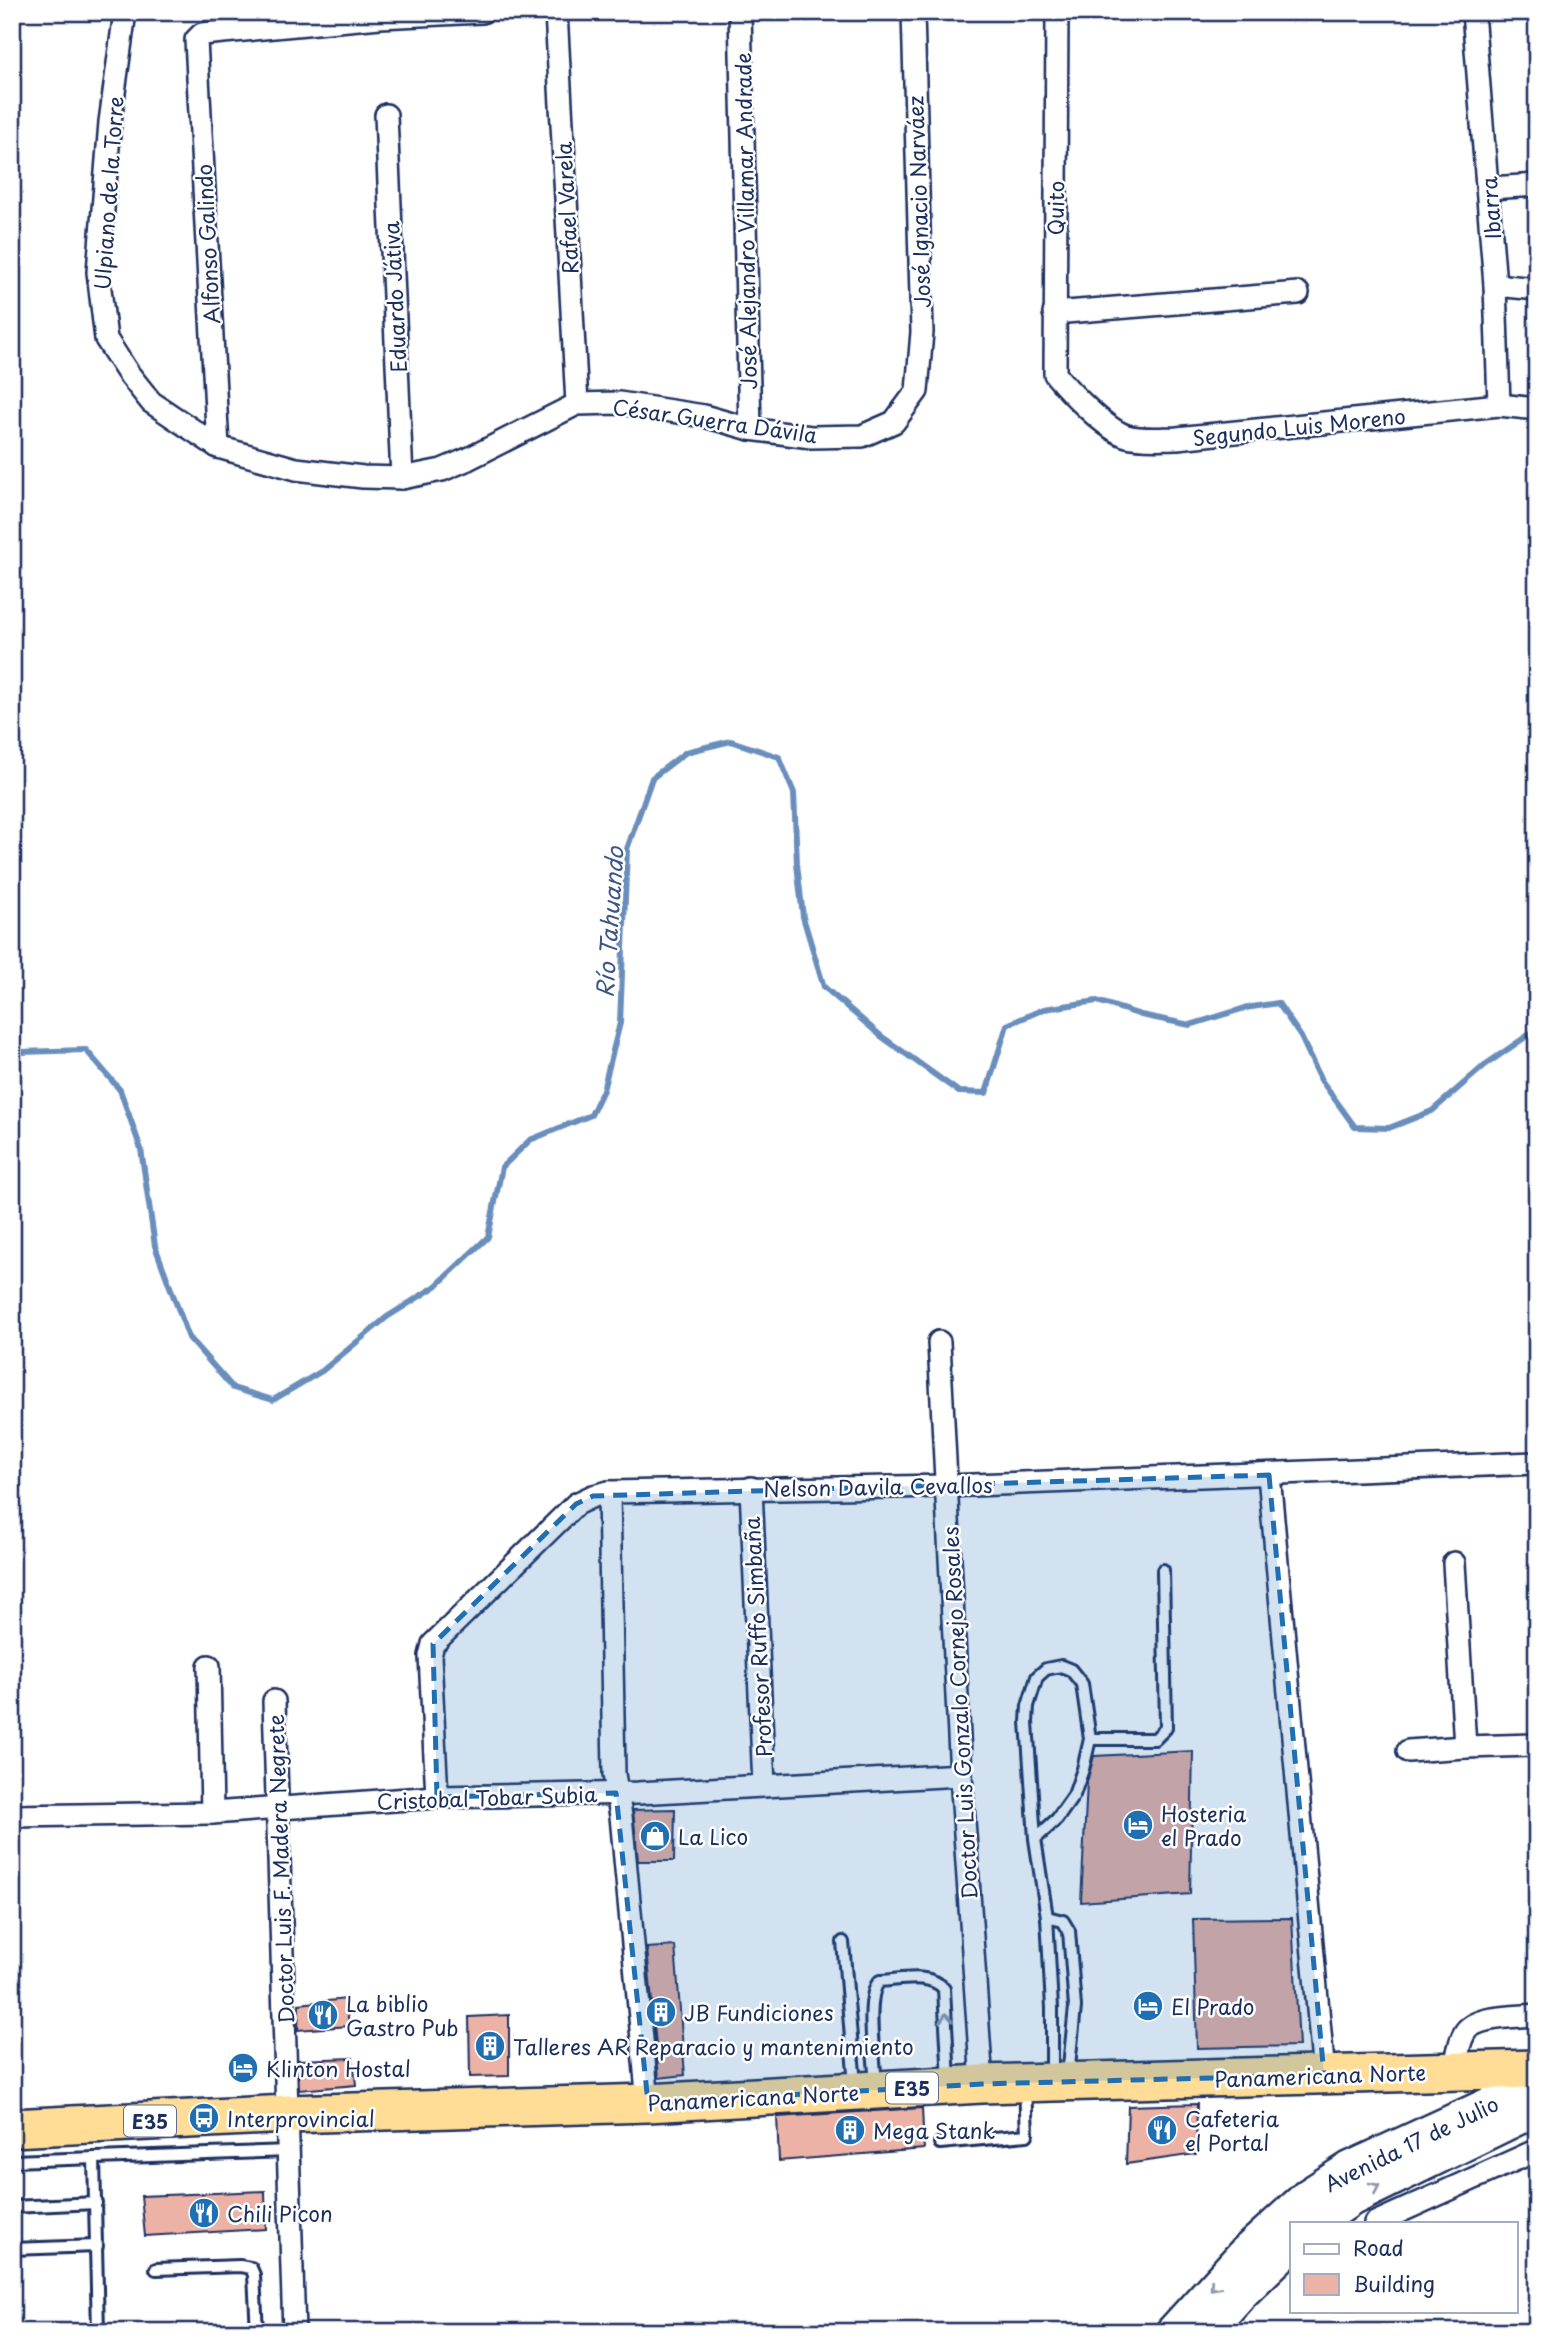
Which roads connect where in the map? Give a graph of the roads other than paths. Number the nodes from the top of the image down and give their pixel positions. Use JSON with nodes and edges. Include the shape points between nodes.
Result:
{"nodes":[{"id":1,"x":125,"y":12,"type":"edge"},
{"id":2,"x":482,"y":12,"type":"edge"},
{"id":3,"x":556,"y":12,"type":"edge"},
{"id":4,"x":740,"y":12,"type":"edge"},
{"id":5,"x":913,"y":12,"type":"edge"},
{"id":6,"x":1057,"y":12,"type":"edge"},
{"id":7,"x":1474,"y":12,"type":"edge"},
{"id":8,"x":386,"y":115,"type":"dead end"},
{"id":9,"x":1537,"y":185,"type":"edge"},
{"id":10,"x":1489,"y":188,"type":"junction"},
{"id":11,"x":1495,"y":285,"type":"junction"},
{"id":12,"x":1537,"y":289,"type":"edge"},
{"id":13,"x":1298,"y":293,"type":"dead end"},
{"id":14,"x":1054,"y":313,"type":"junction"},
{"id":15,"x":917,"y":391,"type":"joint"},
{"id":16,"x":1073,"y":397,"type":"joint"},
{"id":17,"x":150,"y":402,"type":"joint"},
{"id":18,"x":576,"y":404,"type":"junction"},
{"id":19,"x":1499,"y":405,"type":"junction"},
{"id":20,"x":1537,"y":409,"type":"edge"},
{"id":21,"x":750,"y":429,"type":"junction"},
{"id":22,"x":218,"y":447,"type":"junction"},
{"id":23,"x":402,"y":478,"type":"junction"},
{"id":24,"x":939,"y":1342,"type":"dead end"},
{"id":25,"x":1537,"y":1463,"type":"edge"},
{"id":26,"x":1269,"y":1475,"type":"junction"},
{"id":27,"x":946,"y":1486,"type":"junction"},
{"id":28,"x":751,"y":1488,"type":"junction"},
{"id":29,"x":609,"y":1492,"type":"junction"},
{"id":30,"x":1454,"y":1563,"type":"dead end"},
{"id":31,"x":1163,"y":1570,"type":"dead end"},
{"id":32,"x":209,"y":1666,"type":"dead end"},
{"id":33,"x":274,"y":1701,"type":"dead end"},
{"id":34,"x":1090,"y":1739,"type":"junction"},
{"id":35,"x":1537,"y":1745,"type":"edge"},
{"id":36,"x":1465,"y":1747,"type":"junction"},
{"id":37,"x":1408,"y":1751,"type":"dead end"},
{"id":38,"x":961,"y":1775,"type":"junction"},
{"id":39,"x":764,"y":1786,"type":"junction"},
{"id":40,"x":616,"y":1793,"type":"junction"},
{"id":41,"x":437,"y":1797,"type":"junction"},
{"id":42,"x":277,"y":1809,"type":"junction"},
{"id":43,"x":212,"y":1813,"type":"junction"},
{"id":44,"x":12,"y":1816,"type":"edge"},
{"id":45,"x":1035,"y":1839,"type":"junction"},
{"id":46,"x":1047,"y":1917,"type":"junction"},
{"id":47,"x":843,"y":1942,"type":"dead end"},
{"id":48,"x":1537,"y":2015,"type":"edge"},
{"id":49,"x":1537,"y":2069,"type":"edge"},
{"id":50,"x":1454,"y":2072,"type":"junction"},
{"id":51,"x":1324,"y":2075,"type":"junction"},
{"id":52,"x":1537,"y":2082,"type":"edge"},
{"id":53,"x":1048,"y":2083,"type":"junction"},
{"id":54,"x":966,"y":2085,"type":"junction"},
{"id":55,"x":866,"y":2091,"type":"junction"},
{"id":56,"x":648,"y":2103,"type":"junction"},
{"id":57,"x":1537,"y":2109,"type":"edge"},
{"id":58,"x":288,"y":2113,"type":"junction"},
{"id":59,"x":12,"y":2128,"type":"edge"},
{"id":60,"x":940,"y":2143,"type":"dead end"},
{"id":61,"x":1537,"y":2150,"type":"edge"},
{"id":62,"x":289,"y":2151,"type":"junction"},
{"id":63,"x":94,"y":2158,"type":"junction"},
{"id":64,"x":12,"y":2161,"type":"edge"},
{"id":65,"x":96,"y":2203,"type":"junction"},
{"id":66,"x":12,"y":2207,"type":"edge"},
{"id":67,"x":1291,"y":2222,"type":"edge"},
{"id":68,"x":1319,"y":2222,"type":"edge"},
{"id":69,"x":1377,"y":2222,"type":"edge"},
{"id":70,"x":1290,"y":2224,"type":"edge"},
{"id":71,"x":97,"y":2246,"type":"junction"},
{"id":72,"x":1290,"y":2246,"type":"edge"},
{"id":73,"x":12,"y":2249,"type":"edge"},
{"id":74,"x":1266,"y":2262,"type":"edge"},
{"id":75,"x":156,"y":2269,"type":"dead end"},
{"id":76,"x":98,"y":2332,"type":"edge"},
{"id":77,"x":257,"y":2332,"type":"edge"},
{"id":78,"x":294,"y":2332,"type":"edge"},
{"id":79,"x":1172,"y":2332,"type":"edge"},
{"id":80,"x":1207,"y":2332,"type":"edge"}],
"edges":[{"from":1,"to":17,"type":"street","name":"Ulpiano de la Torre","via":[[110,122],[98,272],[106,339]]},
{"from":2,"to":22,"type":"street","name":"Alfonso Galindo","via":[[202,34],[196,40]]},
{"from":3,"to":18,"type":"street","name":"Rafael Varela"},
{"from":4,"to":21,"type":"street","name":"José Alejandro Villamar Andrade"},
{"from":5,"to":15,"type":"street","name":"José Ignacio Narváez","via":[[922,332]]},
{"from":6,"to":14,"type":"street","name":"Quito"},
{"from":7,"to":10,"type":"street","name":"Ibarra"},
{"from":8,"to":23,"type":"street","name":"Eduardo Játiva"},
{"from":9,"to":10,"type":"street"},
{"from":10,"to":11,"type":"street","name":"Ibarra"},
{"from":11,"to":12,"type":"street"},
{"from":11,"to":19,"type":"street","name":"Ibarra"},
{"from":13,"to":14,"type":"street"},
{"from":14,"to":16,"type":"street","name":"Quito","via":[[1055,374]]},
{"from":15,"to":21,"type":"street","name":"César Guerra Dávila","via":[[894,422],[862,436],[811,437]]},
{"from":16,"to":19,"type":"street","name":"Segundo Luis Moreno","via":[[1125,436],[1177,438]]},
{"from":17,"to":22,"type":"street","name":"César Guerra Dávila"},
{"from":18,"to":21,"type":"street","name":"César Guerra Dávila","via":[[619,403],[704,416]]},
{"from":18,"to":23,"type":"street","name":"César Guerra Dávila","via":[[460,463]]},
{"from":19,"to":20,"type":"street","name":"Segundo Luis Moreno"},
{"from":22,"to":23,"type":"street","name":"César Guerra Dávila","via":[[296,470]]},
{"from":24,"to":27,"type":"street","name":"Doctor Luis Gonzalo Cornejo Rosales"},
{"from":25,"to":26,"type":"street","name":"Nelson Davila Cevallos"},
{"from":26,"to":27,"type":"street","name":"Nelson Davila Cevallos"},
{"from":26,"to":51,"type":"street"},
{"from":27,"to":28,"type":"street","name":"Nelson Davila Cevallos"},
{"from":27,"to":38,"type":"street","name":"Doctor Luis Gonzalo Cornejo Rosales"},
{"from":28,"to":29,"type":"street","name":"Nelson Davila Cevallos"},
{"from":28,"to":39,"type":"street","name":"Profesor Ruffo Simbaña"},
{"from":29,"to":40,"type":"street"},
{"from":29,"to":41,"type":"street","name":"Nelson Davila Cevallos","via":[[576,1504],[433,1644]]},
{"from":30,"to":36,"type":"street"},
{"from":31,"to":34,"type":"lane","via":[[1166,1728],[1155,1739]]},
{"from":32,"to":43,"type":"street"},
{"from":33,"to":42,"type":"street","name":"Doctor Luis F. Madera Negrete"},
{"from":34,"to":45,"type":"lane","via":[[1074,1795]]},
{"from":34,"to":45,"type":"lane","via":[[1082,1684],[1071,1670],[1061,1666],[1046,1669],[1037,1677],[1028,1706]]},
{"from":35,"to":36,"type":"street"},
{"from":36,"to":37,"type":"street"},
{"from":38,"to":39,"type":"street","name":"Cristobal Tobar Subia"},
{"from":38,"to":54,"type":"street","name":"Doctor Luis Gonzalo Cornejo Rosales"},
{"from":39,"to":40,"type":"street","name":"Cristobal Tobar Subia"},
{"from":40,"to":41,"type":"street","name":"Cristobal Tobar Subia"},
{"from":40,"to":56,"type":"street"},
{"from":41,"to":42,"type":"street","name":"Cristobal Tobar Subia"},
{"from":42,"to":43,"type":"street","name":"Cristobal Tobar Subia"},
{"from":42,"to":58,"type":"street","name":"Doctor Luis F. Madera Negrete"},
{"from":43,"to":44,"type":"street","name":"Cristobal Tobar Subia"},
{"from":45,"to":46,"type":"lane"},
{"from":46,"to":53,"type":"lane","via":[[1052,2008]]},
{"from":46,"to":53,"type":"lane","via":[[1063,1921],[1069,1931],[1075,2007]]},
{"from":47,"to":55,"type":"lane"},
{"from":48,"to":50,"type":"street","via":[[1474,2023],[1464,2032]]},
{"from":49,"to":50,"type":"highway","name":"Panamericana Norte","number":"E35"},
{"from":50,"to":51,"type":"highway","name":"Panamericana Norte","number":"E35"},
{"from":51,"to":53,"type":"highway","name":"Panamericana Norte","number":"E35"},
{"from":52,"to":67,"type":"main road","name":"Avenida 17 de Julio","via":[[1350,2168],[1308,2195]]},
{"from":53,"to":54,"type":"highway","name":"Panamericana Norte","number":"E35"},
{"from":53,"to":60,"type":"lane","via":[[1027,2135]]},
{"from":54,"to":55,"type":"highway","name":"Panamericana Norte","number":"E35"},
{"from":54,"to":55,"type":"lane","one_way":true,"via":[[944,1989],[929,1979],[880,1981],[873,1990]]},
{"from":55,"to":56,"type":"highway","name":"Panamericana Norte","number":"E35"},
{"from":56,"to":58,"type":"highway","name":"Panamericana Norte","number":"E35"},
{"from":68,"to":57,"type":"main road","name":"Avenida 17 de Julio","one_way":true,"via":[[1352,2199]]},
{"from":58,"to":59,"type":"highway","name":"Panamericana Norte","number":"E35"},
{"from":58,"to":62,"type":"street","name":"Doctor Luis F. Madera Negrete"},
{"from":61,"to":69,"type":"street"},
{"from":62,"to":63,"type":"lane"},
{"from":62,"to":78,"type":"street","name":"Doctor Luis F. Madera Negrete"},
{"from":63,"to":64,"type":"lane"},
{"from":63,"to":65,"type":"lane"},
{"from":65,"to":66,"type":"lane"},
{"from":65,"to":71,"type":"lane"},
{"from":70,"to":74,"type":"main road","name":"Avenida 17 de Julio"},
{"from":71,"to":73,"type":"lane"},
{"from":71,"to":76,"type":"lane"},
{"from":72,"to":74,"type":"main road","name":"Avenida 17 de Julio"},
{"from":74,"to":79,"type":"main road","name":"Avenida 17 de Julio","one_way":true},
{"from":74,"to":80,"type":"main road","name":"Avenida 17 de Julio"},
{"from":75,"to":77,"type":"lane","via":[[251,2268]]}]}
